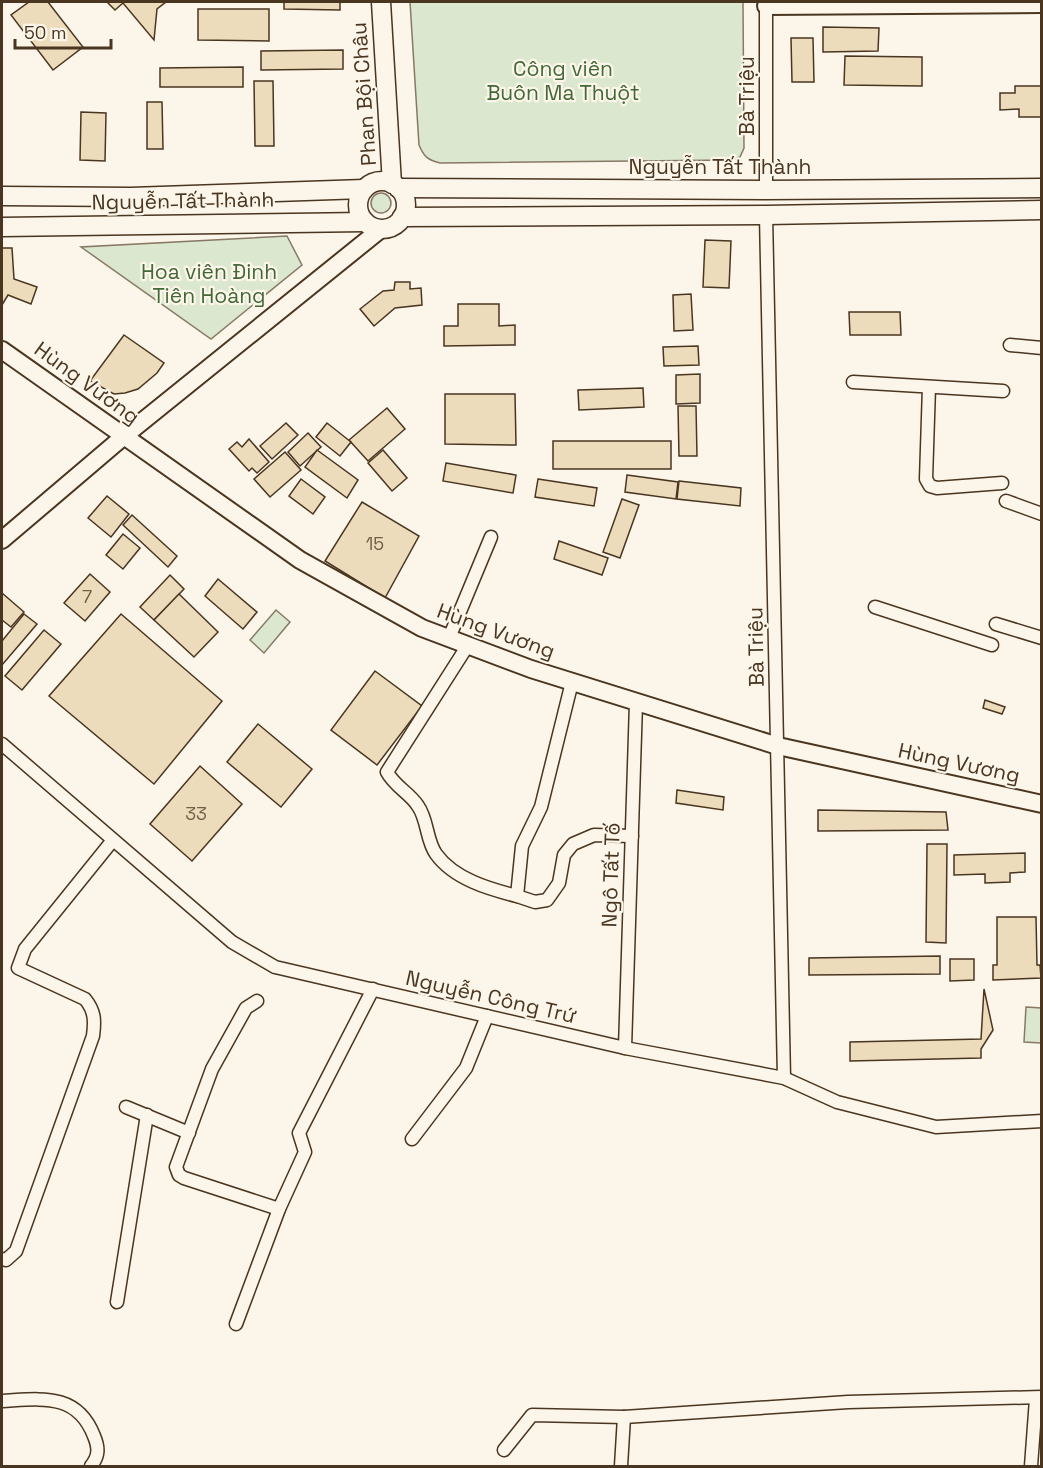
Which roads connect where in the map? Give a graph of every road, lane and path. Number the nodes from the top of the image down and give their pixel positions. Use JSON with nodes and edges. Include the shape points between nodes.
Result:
{"nodes":[{"id":1,"x":381,"y":2,"type":"edge"},
{"id":2,"x":1041,"y":3,"type":"edge"},
{"id":3,"x":766,"y":4,"type":"edge"},
{"id":4,"x":395,"y":186,"type":"junction"},
{"id":5,"x":1041,"y":188,"type":"edge"},
{"id":6,"x":364,"y":189,"type":"junction"},
{"id":7,"x":766,"y":190,"type":"junction"},
{"id":8,"x":2,"y":196,"type":"edge"},
{"id":9,"x":1041,"y":210,"type":"edge"},
{"id":10,"x":766,"y":215,"type":"junction"},
{"id":11,"x":402,"y":217,"type":"junction"},
{"id":12,"x":373,"y":225,"type":"junction"},
{"id":13,"x":2,"y":227,"type":"edge"},
{"id":14,"x":1010,"y":345,"type":"dead end"},
{"id":15,"x":1041,"y":348,"type":"edge"},
{"id":16,"x":2,"y":350,"type":"edge"},
{"id":17,"x":853,"y":382,"type":"dead end"},
{"id":18,"x":929,"y":387,"type":"junction"},
{"id":19,"x":1003,"y":391,"type":"dead end"},
{"id":20,"x":123,"y":437,"type":"junction"},
{"id":21,"x":1002,"y":483,"type":"dead end"},
{"id":22,"x":1006,"y":501,"type":"dead end"},
{"id":23,"x":1041,"y":514,"type":"edge"},
{"id":24,"x":491,"y":537,"type":"dead end"},
{"id":25,"x":2,"y":540,"type":"edge"},
{"id":26,"x":875,"y":607,"type":"dead end"},
{"id":27,"x":996,"y":624,"type":"dead end"},
{"id":28,"x":448,"y":638,"type":"junction"},
{"id":29,"x":1041,"y":638,"type":"edge"},
{"id":30,"x":468,"y":645,"type":"junction"},
{"id":31,"x":992,"y":645,"type":"dead end"},
{"id":32,"x":572,"y":682,"type":"junction"},
{"id":33,"x":636,"y":703,"type":"junction"},
{"id":34,"x":2,"y":744,"type":"edge"},
{"id":35,"x":778,"y":746,"type":"junction"},
{"id":36,"x":1041,"y":804,"type":"edge"},
{"id":37,"x":632,"y":836,"type":"junction"},
{"id":38,"x":113,"y":840,"type":"junction"},
{"id":39,"x":517,"y":896,"type":"junction"},
{"id":40,"x":373,"y":989,"type":"junction"},
{"id":41,"x":257,"y":1001,"type":"dead end"},
{"id":42,"x":487,"y":1016,"type":"junction"},
{"id":43,"x":626,"y":1048,"type":"junction"},
{"id":44,"x":784,"y":1078,"type":"junction"},
{"id":45,"x":126,"y":1107,"type":"dead end"},
{"id":46,"x":147,"y":1115,"type":"junction"},
{"id":47,"x":1041,"y":1121,"type":"edge"},
{"id":48,"x":189,"y":1133,"type":"junction"},
{"id":49,"x":412,"y":1139,"type":"dead end"},
{"id":50,"x":279,"y":1209,"type":"junction"},
{"id":51,"x":2,"y":1258,"type":"edge"},
{"id":52,"x":117,"y":1302,"type":"dead end"},
{"id":53,"x":236,"y":1324,"type":"dead end"},
{"id":54,"x":1039,"y":1398,"type":"edge"},
{"id":55,"x":2,"y":1401,"type":"edge"},
{"id":56,"x":624,"y":1417,"type":"junction"},
{"id":57,"x":504,"y":1449,"type":"dead end"},
{"id":58,"x":91,"y":1467,"type":"edge"},
{"id":59,"x":621,"y":1467,"type":"edge"},
{"id":60,"x":1031,"y":1467,"type":"edge"}],
"edges":[{"from":1,"to":4,"type":"main road","name":"Phan Bội Châu"},
{"from":2,"to":3,"type":"street"},
{"from":3,"to":7,"type":"street","name":"Bà Triệu"},
{"from":4,"to":6,"type":"main road","via":[[376,182]]},
{"from":4,"to":7,"type":"main road","name":"Nguyễn Tất Thành"},
{"from":4,"to":11,"type":"main road","via":[[405,201]]},
{"from":5,"to":7,"type":"main road","name":"Nguyễn Tất Thành"},
{"from":6,"to":8,"type":"main road","name":"Nguyễn Tất Thành","via":[[131,197]]},
{"from":6,"to":12,"type":"main road","via":[[359,210]]},
{"from":7,"to":10,"type":"main road"},
{"from":9,"to":10,"type":"main road"},
{"from":10,"to":11,"type":"main road"},
{"from":10,"to":35,"type":"street","name":"Bà Triệu"},
{"from":11,"to":12,"type":"main road","via":[[393,226]]},
{"from":12,"to":13,"type":"main road","name":"Nguyễn Tất Thành"},
{"from":12,"to":20,"type":"street"},
{"from":14,"to":15,"type":"street"},
{"from":16,"to":20,"type":"street","name":"Hùng Vương"},
{"from":17,"to":18,"type":"street"},
{"from":18,"to":19,"type":"street"},
{"from":18,"to":21,"type":"street","via":[[926,479],[930,486]]},
{"from":20,"to":25,"type":"street"},
{"from":20,"to":28,"type":"street","name":"Hùng Vương","via":[[300,560],[422,628]]},
{"from":22,"to":23,"type":"street"},
{"from":24,"to":28,"type":"street"},
{"from":26,"to":31,"type":"street"},
{"from":27,"to":29,"type":"street"},
{"from":28,"to":30,"type":"street","name":"Hùng Vương"},
{"from":30,"to":32,"type":"street","name":"Hùng Vương"},
{"from":30,"to":39,"type":"street","via":[[387,772],[392,782],[418,805],[435,853],[443,861],[482,887]]},
{"from":32,"to":33,"type":"street","name":"Hùng Vương"},
{"from":32,"to":39,"type":"street","via":[[541,807],[522,846]]},
{"from":33,"to":35,"type":"street","name":"Hùng Vương"},
{"from":33,"to":37,"type":"street","name":"Ngô Tất Tố"},
{"from":34,"to":38,"type":"street","name":"Nguyễn Công Trứ"},
{"from":35,"to":36,"type":"street","name":"Hùng Vương"},
{"from":35,"to":44,"type":"street","name":"Bà Triệu"},
{"from":37,"to":39,"type":"street","via":[[594,835],[573,844],[564,855],[559,883],[547,900],[535,902]]},
{"from":37,"to":43,"type":"street","name":"Ngô Tất Tố"},
{"from":38,"to":40,"type":"street","name":"Nguyễn Công Trứ","via":[[232,942],[257,957],[275,967]]},
{"from":38,"to":51,"type":"street","via":[[25,949],[18,968],[85,999],[95,1023],[16,1251],[6,1260]]},
{"from":40,"to":42,"type":"street","name":"Nguyễn Công Trứ"},
{"from":40,"to":50,"type":"street","via":[[299,1132],[305,1152]]},
{"from":41,"to":48,"type":"street","via":[[246,1008],[212,1069]]},
{"from":42,"to":43,"type":"street","name":"Nguyễn Công Trứ"},
{"from":42,"to":49,"type":"street","via":[[466,1068]]},
{"from":43,"to":44,"type":"street","name":"Nguyễn Công Trứ"},
{"from":44,"to":47,"type":"street","name":"Nguyễn Công Trứ","via":[[837,1102],[936,1127]]},
{"from":45,"to":46,"type":"street"},
{"from":46,"to":48,"type":"street"},
{"from":46,"to":52,"type":"street"},
{"from":48,"to":50,"type":"street","via":[[177,1167],[179,1175]]},
{"from":50,"to":53,"type":"street"},
{"from":54,"to":56,"type":"street","via":[[848,1402]]},
{"from":54,"to":60,"type":"street"},
{"from":55,"to":58,"type":"street","via":[[44,1399],[66,1403],[79,1412],[99,1446]]},
{"from":56,"to":57,"type":"street","via":[[532,1415]]},
{"from":56,"to":59,"type":"street"}]}
